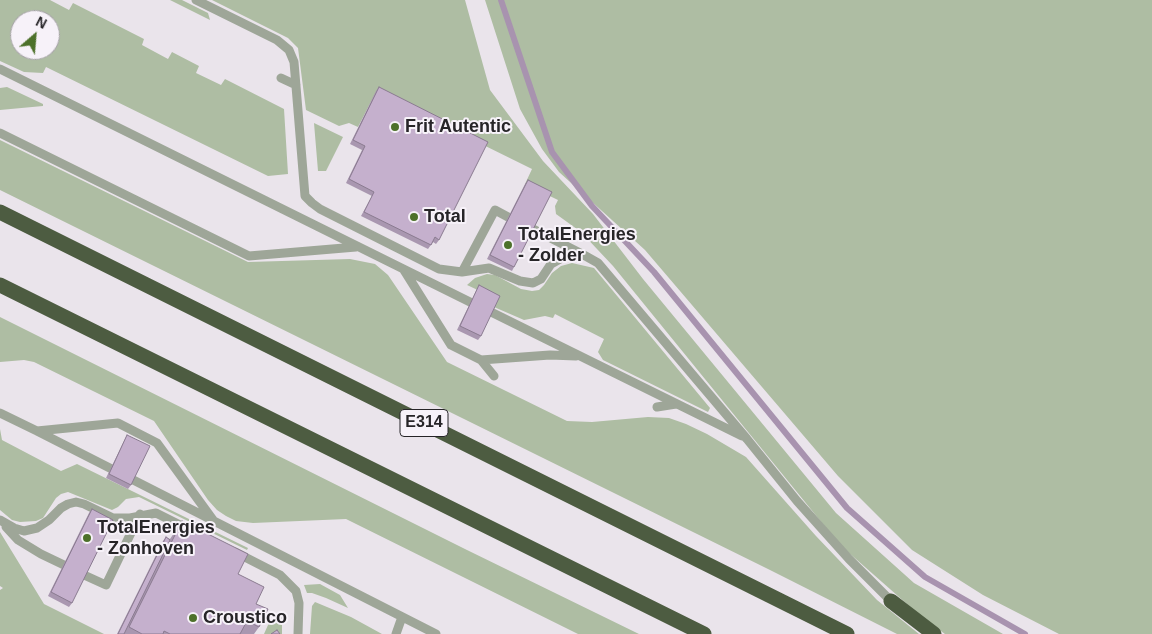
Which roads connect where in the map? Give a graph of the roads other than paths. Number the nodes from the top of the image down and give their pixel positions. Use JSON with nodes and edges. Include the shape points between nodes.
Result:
{"nodes":[{"id":1,"x":196,"y":0,"type":"edge"},
{"id":2,"x":0,"y":69,"type":"edge"},
{"id":3,"x":281,"y":78,"type":"dead end"},
{"id":4,"x":296,"y":84,"type":"junction"},
{"id":5,"x":0,"y":133,"type":"edge"},
{"id":6,"x":0,"y":212,"type":"edge"},
{"id":7,"x":508,"y":217,"type":"edge"},
{"id":8,"x":533,"y":229,"type":"edge"},
{"id":9,"x":359,"y":247,"type":"junction"},
{"id":10,"x":582,"y":254,"type":"junction"},
{"id":11,"x":404,"y":269,"type":"junction"},
{"id":12,"x":462,"y":272,"type":"junction"},
{"id":13,"x":0,"y":285,"type":"edge"},
{"id":14,"x":470,"y":302,"type":"edge"},
{"id":15,"x":491,"y":312,"type":"edge"},
{"id":16,"x":579,"y":356,"type":"junction"},
{"id":17,"x":481,"y":360,"type":"junction"},
{"id":18,"x":494,"y":376,"type":"dead end"},
{"id":19,"x":676,"y":404,"type":"junction"},
{"id":20,"x":657,"y":407,"type":"dead end"},
{"id":21,"x":0,"y":413,"type":"edge"},
{"id":22,"x":37,"y":431,"type":"junction"},
{"id":23,"x":747,"y":439,"type":"junction"},
{"id":24,"x":140,"y":514,"type":"junction"},
{"id":25,"x":1,"y":522,"type":"edge"},
{"id":26,"x":215,"y":523,"type":"junction"},
{"id":27,"x":198,"y":534,"type":"edge"},
{"id":28,"x":223,"y":546,"type":"edge"},
{"id":29,"x":64,"y":565,"type":"edge"},
{"id":30,"x":84,"y":575,"type":"edge"},
{"id":31,"x":891,"y":601,"type":"joint"},
{"id":32,"x":402,"y":617,"type":"junction"},
{"id":33,"x":298,"y":634,"type":"edge"},
{"id":34,"x":396,"y":634,"type":"edge"},
{"id":35,"x":436,"y":634,"type":"edge"},
{"id":36,"x":704,"y":634,"type":"edge"},
{"id":37,"x":847,"y":634,"type":"edge"},
{"id":38,"x":934,"y":634,"type":"edge"}],
"edges":[{"from":1,"to":4,"type":"lane","via":[[277,40],[289,50]]},
{"from":2,"to":9,"type":"lane"},
{"from":3,"to":4,"type":"lane"},
{"from":4,"to":12,"type":"lane","via":[[305,196],[320,209],[439,270]]},
{"from":5,"to":9,"type":"lane","via":[[249,256]]},
{"from":6,"to":37,"type":"highway","number":"E314"},
{"from":7,"to":12,"type":"lane","via":[[495,210]]},
{"from":8,"to":10,"type":"lane"},
{"from":9,"to":11,"type":"lane"},
{"from":10,"to":12,"type":"lane","via":[[567,255],[551,264],[541,279],[533,283],[489,268]]},
{"from":10,"to":23,"type":"lane","via":[[598,262]]},
{"from":11,"to":14,"type":"lane"},
{"from":11,"to":17,"type":"lane","via":[[451,345]]},
{"from":13,"to":36,"type":"highway"},
{"from":15,"to":16,"type":"lane"},
{"from":16,"to":17,"type":"lane"},
{"from":16,"to":19,"type":"lane"},
{"from":17,"to":18,"type":"lane"},
{"from":19,"to":20,"type":"lane"},
{"from":19,"to":23,"type":"lane"},
{"from":21,"to":22,"type":"lane"},
{"from":22,"to":26,"type":"lane"},
{"from":22,"to":26,"type":"lane","via":[[118,423],[158,443]]},
{"from":23,"to":31,"type":"lane","via":[[797,501]]},
{"from":24,"to":25,"type":"lane","via":[[113,518],[76,502],[61,508],[37,528],[24,531]]},
{"from":24,"to":27,"type":"lane","via":[[156,513]]},
{"from":24,"to":30,"type":"lane","via":[[106,586]]},
{"from":25,"to":29,"type":"lane","via":[[18,540]]},
{"from":26,"to":32,"type":"lane"},
{"from":28,"to":33,"type":"lane","via":[[280,575],[296,591]]},
{"from":31,"to":38,"type":"highway"},
{"from":32,"to":34,"type":"lane"},
{"from":32,"to":35,"type":"lane"}]}
